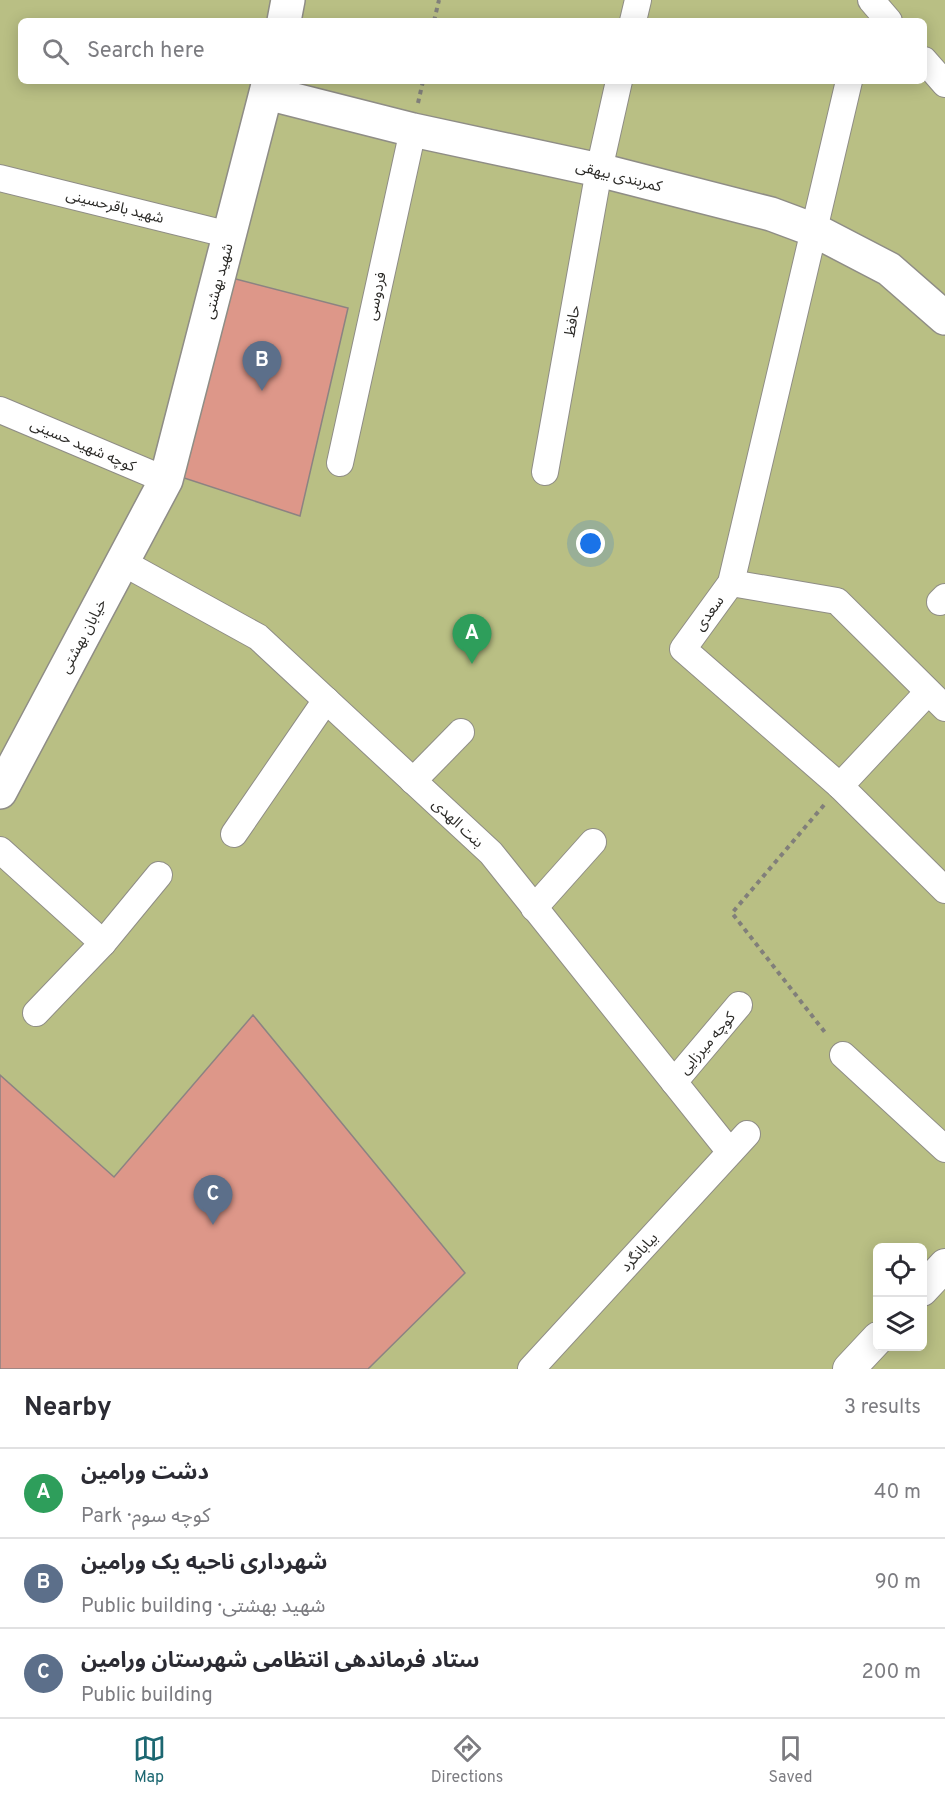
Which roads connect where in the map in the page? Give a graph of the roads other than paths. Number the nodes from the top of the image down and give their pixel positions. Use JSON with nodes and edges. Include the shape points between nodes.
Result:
{"nodes":[{"id":1,"x":288,"y":0,"type":"edge"},
{"id":2,"x":638,"y":0,"type":"edge"},
{"id":3,"x":869,"y":0,"type":"edge"},
{"id":4,"x":285,"y":18,"type":"edge"},
{"id":5,"x":634,"y":18,"type":"edge"},
{"id":6,"x":863,"y":18,"type":"edge"},
{"id":7,"x":886,"y":18,"type":"edge"},
{"id":8,"x":927,"y":63,"type":"edge"},
{"id":9,"x":619,"y":84,"type":"edge"},
{"id":10,"x":848,"y":84,"type":"edge"},
{"id":11,"x":945,"y":84,"type":"edge"},
{"id":12,"x":268,"y":87,"type":"edge"},
{"id":13,"x":413,"y":130,"type":"junction"},
{"id":14,"x":599,"y":170,"type":"junction"},
{"id":15,"x":0,"y":178,"type":"edge"},
{"id":16,"x":814,"y":230,"type":"junction"},
{"id":17,"x":230,"y":235,"type":"junction"},
{"id":18,"x":945,"y":318,"type":"edge"},
{"id":19,"x":0,"y":410,"type":"edge"},
{"id":20,"x":340,"y":463,"type":"dead end"},
{"id":21,"x":545,"y":472,"type":"dead end"},
{"id":22,"x":166,"y":480,"type":"junction"},
{"id":23,"x":122,"y":562,"type":"junction"},
{"id":24,"x":731,"y":583,"type":"junction"},
{"id":25,"x":326,"y":700,"type":"junction"},
{"id":26,"x":937,"y":700,"type":"edge"},
{"id":27,"x":461,"y":732,"type":"dead end"},
{"id":28,"x":4,"y":775,"type":"edge"},
{"id":29,"x":413,"y":781,"type":"junction"},
{"id":30,"x":840,"y":786,"type":"junction"},
{"id":31,"x":234,"y":834,"type":"dead end"},
{"id":32,"x":593,"y":842,"type":"dead end"},
{"id":33,"x":0,"y":850,"type":"edge"},
{"id":34,"x":159,"y":875,"type":"dead end"},
{"id":35,"x":945,"y":890,"type":"edge"},
{"id":36,"x":534,"y":908,"type":"junction"},
{"id":37,"x":103,"y":943,"type":"junction"},
{"id":38,"x":739,"y":1005,"type":"dead end"},
{"id":39,"x":36,"y":1013,"type":"dead end"},
{"id":40,"x":843,"y":1055,"type":"road end"},
{"id":41,"x":674,"y":1082,"type":"junction"},
{"id":42,"x":739,"y":1143,"type":"joint"},
{"id":43,"x":945,"y":1149,"type":"edge"},
{"id":44,"x":945,"y":1265,"type":"edge"},
{"id":45,"x":927,"y":1285,"type":"edge"},
{"id":46,"x":873,"y":1343,"type":"edge"},
{"id":47,"x":531,"y":1369,"type":"edge"},
{"id":48,"x":849,"y":1369,"type":"edge"}],
"edges":[{"from":1,"to":4,"type":"main road"},
{"from":2,"to":5,"type":"street"},
{"from":3,"to":6,"type":"street"},
{"from":3,"to":7,"type":"street"},
{"from":8,"to":11,"type":"street"},
{"from":9,"to":14,"type":"street","name":"حافظ"},
{"from":10,"to":16,"type":"street","name":"سعدی"},
{"from":12,"to":13,"type":"main road","name":"کمربندی بیهقی"},
{"from":12,"to":17,"type":"main road","name":"شهید بهشتی"},
{"from":13,"to":14,"type":"main road","name":"کمربندی بیهقی"},
{"from":13,"to":20,"type":"street","name":"فردوسی"},
{"from":14,"to":16,"type":"main road","name":"کمربندی بیهقی","via":[[771,214]]},
{"from":14,"to":21,"type":"street","name":"حافظ"},
{"from":15,"to":17,"type":"street","name":"شهید باقرحسینی"},
{"from":16,"to":18,"type":"main road","name":"کمربندی بیهقی","via":[[889,269]]},
{"from":16,"to":24,"type":"street","name":"سعدی"},
{"from":17,"to":22,"type":"main road","name":"شهید بهشتی"},
{"from":19,"to":22,"type":"street","name":"کوچه شهید حسینی"},
{"from":22,"to":23,"type":"main road","name":"خیابان بهشتی"},
{"from":23,"to":25,"type":"street","name":"بنت الهدی","via":[[258,637]]},
{"from":23,"to":28,"type":"main road","name":"خیابان بهشتی"},
{"from":24,"to":26,"type":"street","via":[[837,601]]},
{"from":24,"to":30,"type":"street","name":"سعدی","via":[[683,648]]},
{"from":25,"to":29,"type":"street","name":"بنت الهدی"},
{"from":25,"to":31,"type":"street"},
{"from":26,"to":30,"type":"street"},
{"from":27,"to":29,"type":"street"},
{"from":29,"to":36,"type":"street","name":"بنت الهدی","via":[[491,853]]},
{"from":30,"to":35,"type":"street","name":"سعدی"},
{"from":32,"to":36,"type":"street"},
{"from":33,"to":37,"type":"street"},
{"from":34,"to":37,"type":"street"},
{"from":36,"to":41,"type":"street","name":"بنت الهدی"},
{"from":37,"to":39,"type":"street"},
{"from":38,"to":41,"type":"street","name":"کوچه میرزایی"},
{"from":40,"to":43,"type":"street"},
{"from":41,"to":42,"type":"street","name":"بنت الهدی"},
{"from":42,"to":47,"type":"street","name":"بیابانگرد"},
{"from":44,"to":45,"type":"street"},
{"from":46,"to":48,"type":"street"}]}
